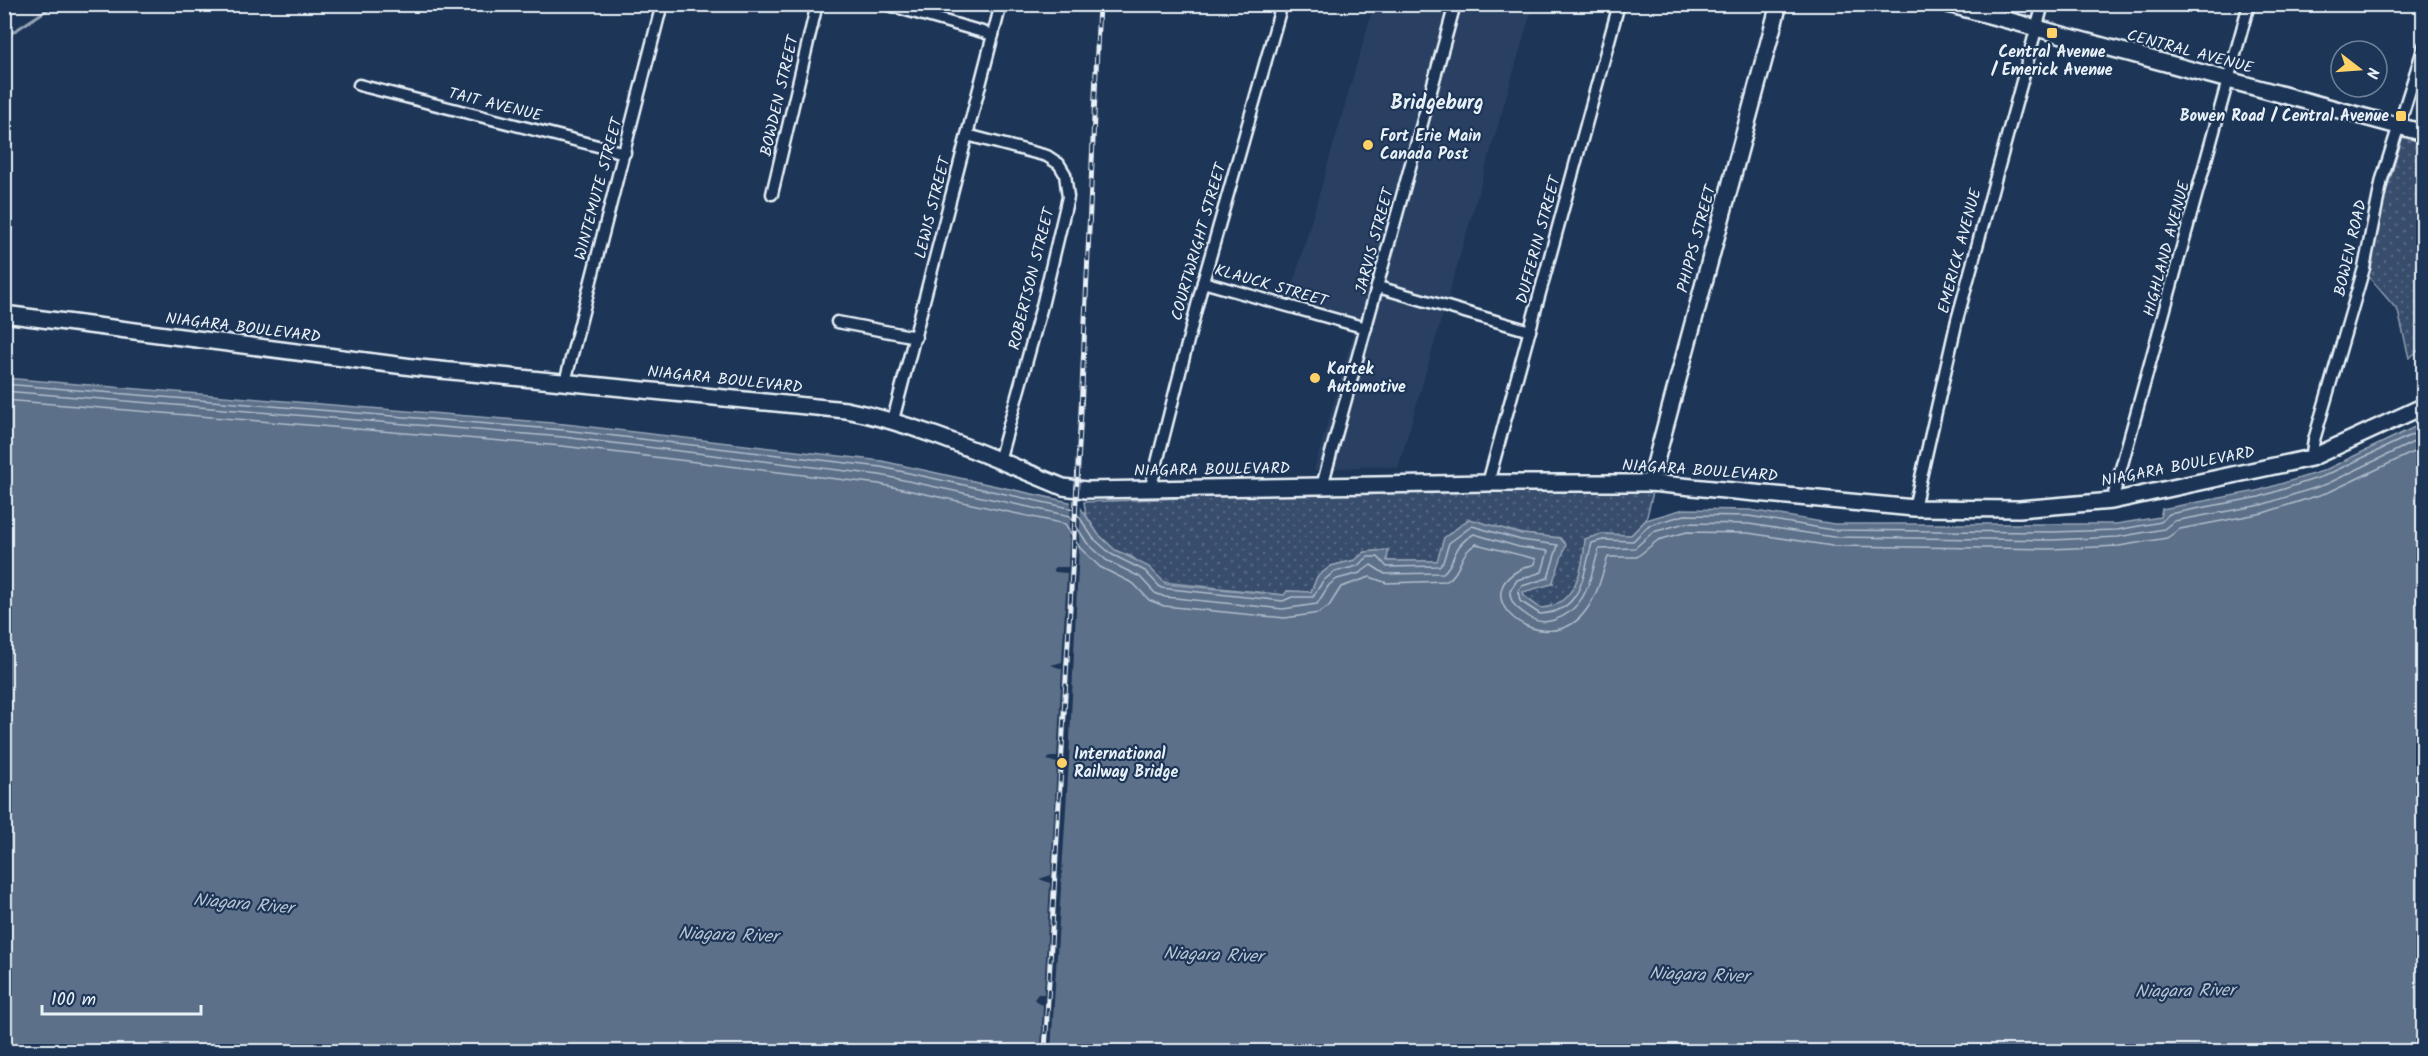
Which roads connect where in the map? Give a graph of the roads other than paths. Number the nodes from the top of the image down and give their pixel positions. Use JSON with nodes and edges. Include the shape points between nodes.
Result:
{"nodes":[{"id":1,"x":662,"y":4,"type":"edge"},
{"id":2,"x":817,"y":4,"type":"edge"},
{"id":3,"x":885,"y":4,"type":"edge"},
{"id":4,"x":1001,"y":4,"type":"edge"},
{"id":5,"x":1282,"y":4,"type":"edge"},
{"id":6,"x":1455,"y":4,"type":"edge"},
{"id":7,"x":1619,"y":4,"type":"edge"},
{"id":8,"x":1779,"y":4,"type":"edge"},
{"id":9,"x":1948,"y":4,"type":"edge"},
{"id":10,"x":2043,"y":4,"type":"edge"},
{"id":11,"x":2249,"y":4,"type":"edge"},
{"id":12,"x":2036,"y":29,"type":"junction"},
{"id":13,"x":993,"y":35,"type":"junction"},
{"id":14,"x":2424,"y":46,"type":"edge"},
{"id":15,"x":2228,"y":81,"type":"junction"},
{"id":16,"x":359,"y":85,"type":"dead end"},
{"id":17,"x":2398,"y":126,"type":"junction"},
{"id":18,"x":2424,"y":134,"type":"edge"},
{"id":19,"x":968,"y":135,"type":"junction"},
{"id":20,"x":625,"y":153,"type":"junction"},
{"id":21,"x":772,"y":194,"type":"dead end"},
{"id":22,"x":1203,"y":282,"type":"junction"},
{"id":23,"x":1378,"y":287,"type":"junction"},
{"id":24,"x":4,"y":314,"type":"edge"},
{"id":25,"x":837,"y":322,"type":"dead end"},
{"id":26,"x":1366,"y":328,"type":"junction"},
{"id":27,"x":1530,"y":331,"type":"junction"},
{"id":28,"x":916,"y":337,"type":"junction"},
{"id":29,"x":565,"y":382,"type":"junction"},
{"id":30,"x":2424,"y":406,"type":"edge"},
{"id":31,"x":893,"y":420,"type":"junction"},
{"id":32,"x":2311,"y":458,"type":"junction"},
{"id":33,"x":999,"y":461,"type":"junction"},
{"id":34,"x":1488,"y":483,"type":"junction"},
{"id":35,"x":1650,"y":483,"type":"junction"},
{"id":36,"x":1322,"y":486,"type":"junction"},
{"id":37,"x":1150,"y":489,"type":"junction"},
{"id":38,"x":2112,"y":501,"type":"junction"},
{"id":39,"x":1914,"y":508,"type":"junction"}],
"edges":[{"from":1,"to":20,"type":"street","name":"WINTEMUTE STREET"},
{"from":2,"to":21,"type":"street","name":"BOWDEN STREET"},
{"from":3,"to":13,"type":"street"},
{"from":4,"to":13,"type":"street","name":"LEWIS STREET"},
{"from":5,"to":22,"type":"street","name":"COURTWRIGHT STREET"},
{"from":6,"to":23,"type":"street","name":"JARVIS STREET"},
{"from":7,"to":27,"type":"street","name":"DUFFERIN STREET"},
{"from":8,"to":35,"type":"main road","name":"PHIPPS STREET"},
{"from":9,"to":12,"type":"main road","name":"CENTRAL AVENUE"},
{"from":10,"to":12,"type":"street","name":"EMERICK AVENUE"},
{"from":11,"to":15,"type":"street","name":"HIGHLAND AVENUE"},
{"from":12,"to":15,"type":"main road","name":"CENTRAL AVENUE"},
{"from":12,"to":39,"type":"street","name":"EMERICK AVENUE","via":[[1957,320]]},
{"from":13,"to":19,"type":"street","name":"LEWIS STREET"},
{"from":14,"to":17,"type":"street","name":"BOWEN ROAD"},
{"from":15,"to":17,"type":"main road","name":"CENTRAL AVENUE"},
{"from":15,"to":38,"type":"street","name":"HIGHLAND AVENUE"},
{"from":16,"to":20,"type":"street","name":"TAIT AVENUE"},
{"from":17,"to":18,"type":"main road","name":"CENTRAL AVENUE"},
{"from":17,"to":32,"type":"street","name":"BOWEN ROAD","via":[[2382,179],[2364,268]]},
{"from":19,"to":28,"type":"street","name":"LEWIS STREET"},
{"from":19,"to":33,"type":"street","name":"ROBERTSON STREET","via":[[1047,156],[1065,174],[1068,197]]},
{"from":20,"to":29,"type":"street","name":"WINTEMUTE STREET"},
{"from":22,"to":26,"type":"street","name":"KLAUCK STREET"},
{"from":22,"to":37,"type":"street","name":"COURTWRIGHT STREET"},
{"from":23,"to":26,"type":"street","name":"JARVIS STREET"},
{"from":23,"to":27,"type":"street"},
{"from":24,"to":29,"type":"main road","name":"NIAGARA BOULEVARD","via":[[349,360]]},
{"from":25,"to":28,"type":"street"},
{"from":26,"to":36,"type":"street","name":"JARVIS STREET"},
{"from":27,"to":34,"type":"street","name":"DUFFERIN STREET"},
{"from":28,"to":31,"type":"street","name":"LEWIS STREET"},
{"from":29,"to":31,"type":"main road","name":"NIAGARA BOULEVARD","via":[[846,410]]},
{"from":30,"to":32,"type":"main road","name":"NIAGARA BOULEVARD"},
{"from":31,"to":33,"type":"main road","name":"NIAGARA BOULEVARD"},
{"from":32,"to":38,"type":"main road","name":"NIAGARA BOULEVARD"},
{"from":33,"to":37,"type":"main road","name":"NIAGARA BOULEVARD","via":[[1064,488]]},
{"from":34,"to":35,"type":"main road","name":"NIAGARA BOULEVARD"},
{"from":34,"to":36,"type":"main road","name":"NIAGARA BOULEVARD"},
{"from":35,"to":39,"type":"main road","name":"NIAGARA BOULEVARD"},
{"from":36,"to":37,"type":"main road","name":"NIAGARA BOULEVARD"},
{"from":38,"to":39,"type":"main road","name":"NIAGARA BOULEVARD","via":[[2019,509]]}]}
